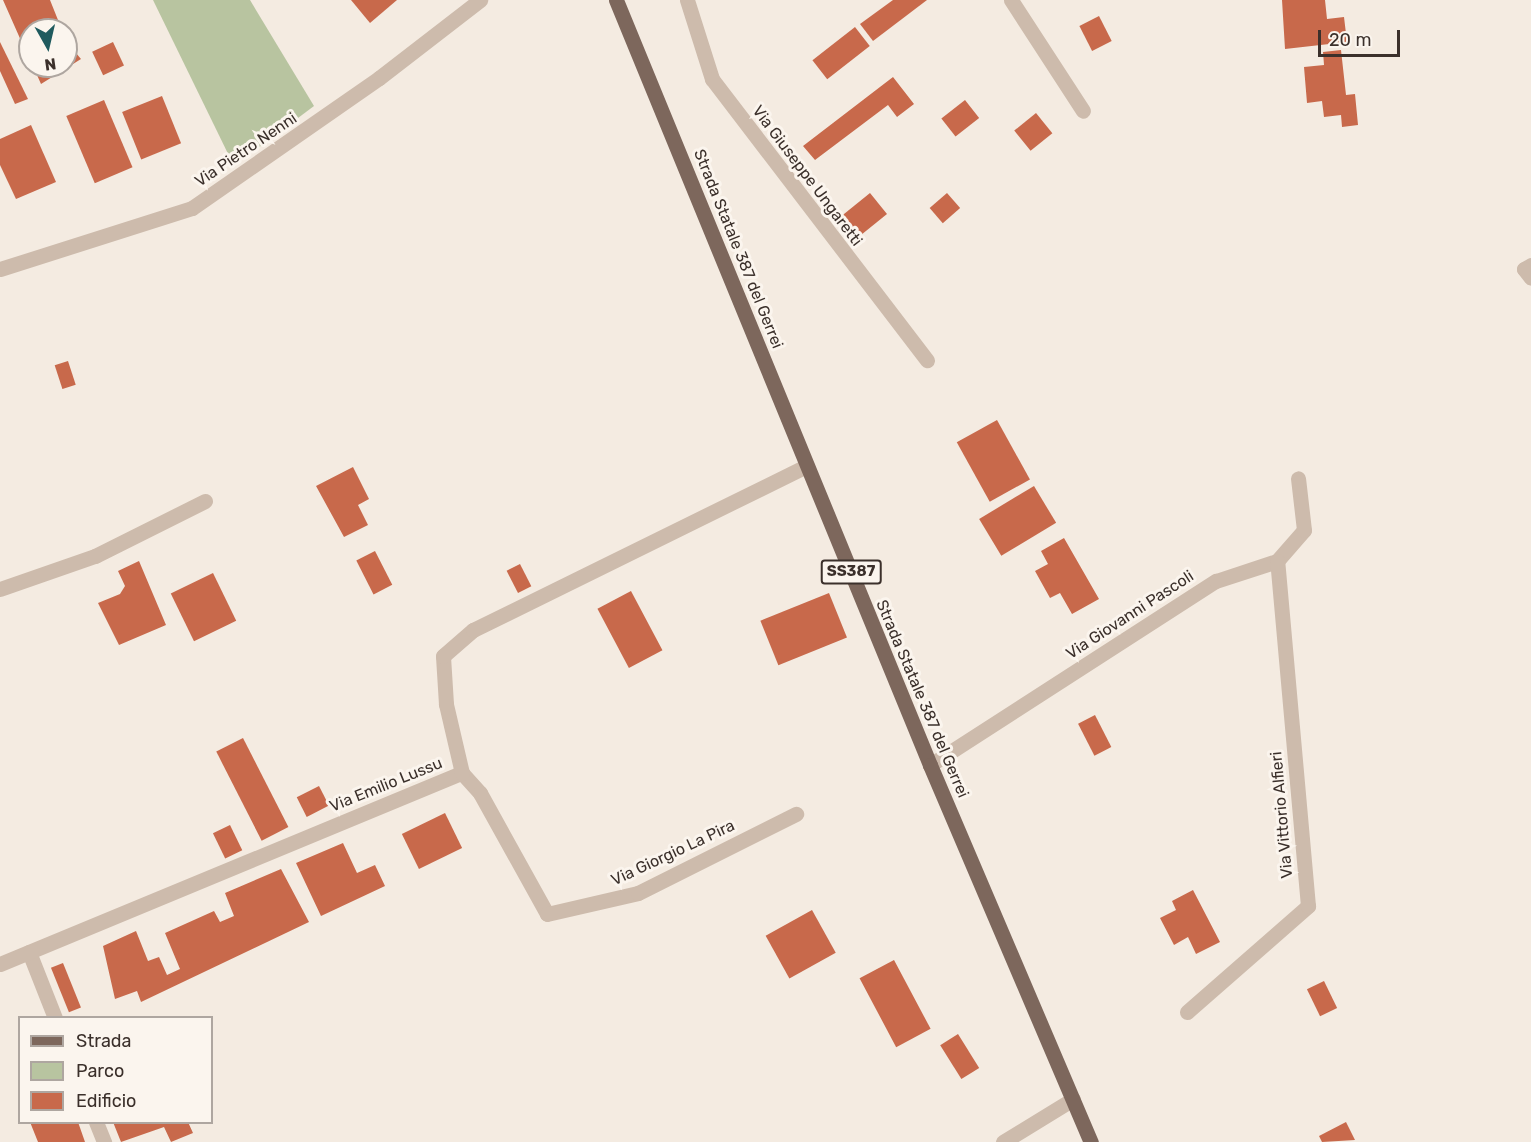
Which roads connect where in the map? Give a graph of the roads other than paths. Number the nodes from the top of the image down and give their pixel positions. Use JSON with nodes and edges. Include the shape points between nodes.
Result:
{"nodes":[{"id":1,"x":480,"y":0,"type":"edge"},
{"id":2,"x":616,"y":0,"type":"edge"},
{"id":3,"x":687,"y":0,"type":"edge"},
{"id":4,"x":1011,"y":0,"type":"edge"},
{"id":5,"x":1083,"y":111,"type":"dead end"},
{"id":6,"x":1531,"y":265,"type":"edge"},
{"id":7,"x":0,"y":269,"type":"edge"},
{"id":8,"x":1531,"y":278,"type":"edge"},
{"id":9,"x":927,"y":360,"type":"dead end"},
{"id":10,"x":807,"y":466,"type":"junction"},
{"id":11,"x":1298,"y":478,"type":"dead end"},
{"id":12,"x":205,"y":501,"type":"dead end"},
{"id":13,"x":1277,"y":561,"type":"junction"},
{"id":14,"x":0,"y":589,"type":"edge"},
{"id":15,"x":930,"y":765,"type":"junction"},
{"id":16,"x":462,"y":773,"type":"junction"},
{"id":17,"x":796,"y":814,"type":"dead end"},
{"id":18,"x":29,"y":952,"type":"junction"},
{"id":19,"x":0,"y":963,"type":"edge"},
{"id":20,"x":1187,"y":1012,"type":"dead end"},
{"id":21,"x":55,"y":1016,"type":"edge"},
{"id":22,"x":1073,"y":1099,"type":"junction"},
{"id":23,"x":97,"y":1124,"type":"edge"},
{"id":24,"x":104,"y":1142,"type":"edge"},
{"id":25,"x":1003,"y":1142,"type":"edge"},
{"id":26,"x":1091,"y":1142,"type":"edge"}],
"edges":[{"from":1,"to":7,"type":"street","name":"Via Pietro Nenni","via":[[370,85],[192,208]]},
{"from":2,"to":10,"type":"main road","name":"Strada Statale 387 del Gerrei","number":"SS387"},
{"from":3,"to":9,"type":"street","name":"Via Giuseppe Ungaretti","via":[[712,79]]},
{"from":4,"to":5,"type":"street"},
{"from":6,"to":8,"type":"street","via":[[1524,269]]},
{"from":10,"to":15,"type":"main road","name":"Strada Statale 387 del Gerrei","number":"SS387"},
{"from":10,"to":16,"type":"street","name":"Via Emilio Lussu","via":[[473,630],[443,656],[446,704]]},
{"from":11,"to":13,"type":"street","via":[[1304,530]]},
{"from":12,"to":14,"type":"street","via":[[95,556]]},
{"from":13,"to":15,"type":"street","name":"Via Giovanni Pascoli","via":[[1216,581]]},
{"from":13,"to":20,"type":"street","name":"Via Vittorio Alfieri","via":[[1308,906]]},
{"from":15,"to":22,"type":"main road","name":"Strada Statale 387 del Gerrei","number":"SS387"},
{"from":16,"to":17,"type":"street","name":"Via Giorgio La Pira","via":[[480,793],[547,914],[638,893]]},
{"from":16,"to":18,"type":"street","name":"Via Emilio Lussu"},
{"from":18,"to":19,"type":"street","name":"Via Emilio Lussu"},
{"from":18,"to":21,"type":"street"},
{"from":22,"to":25,"type":"street"},
{"from":22,"to":26,"type":"main road","name":"Strada Statale 387 del Gerrei","number":"SS387"},
{"from":23,"to":24,"type":"street"}]}
